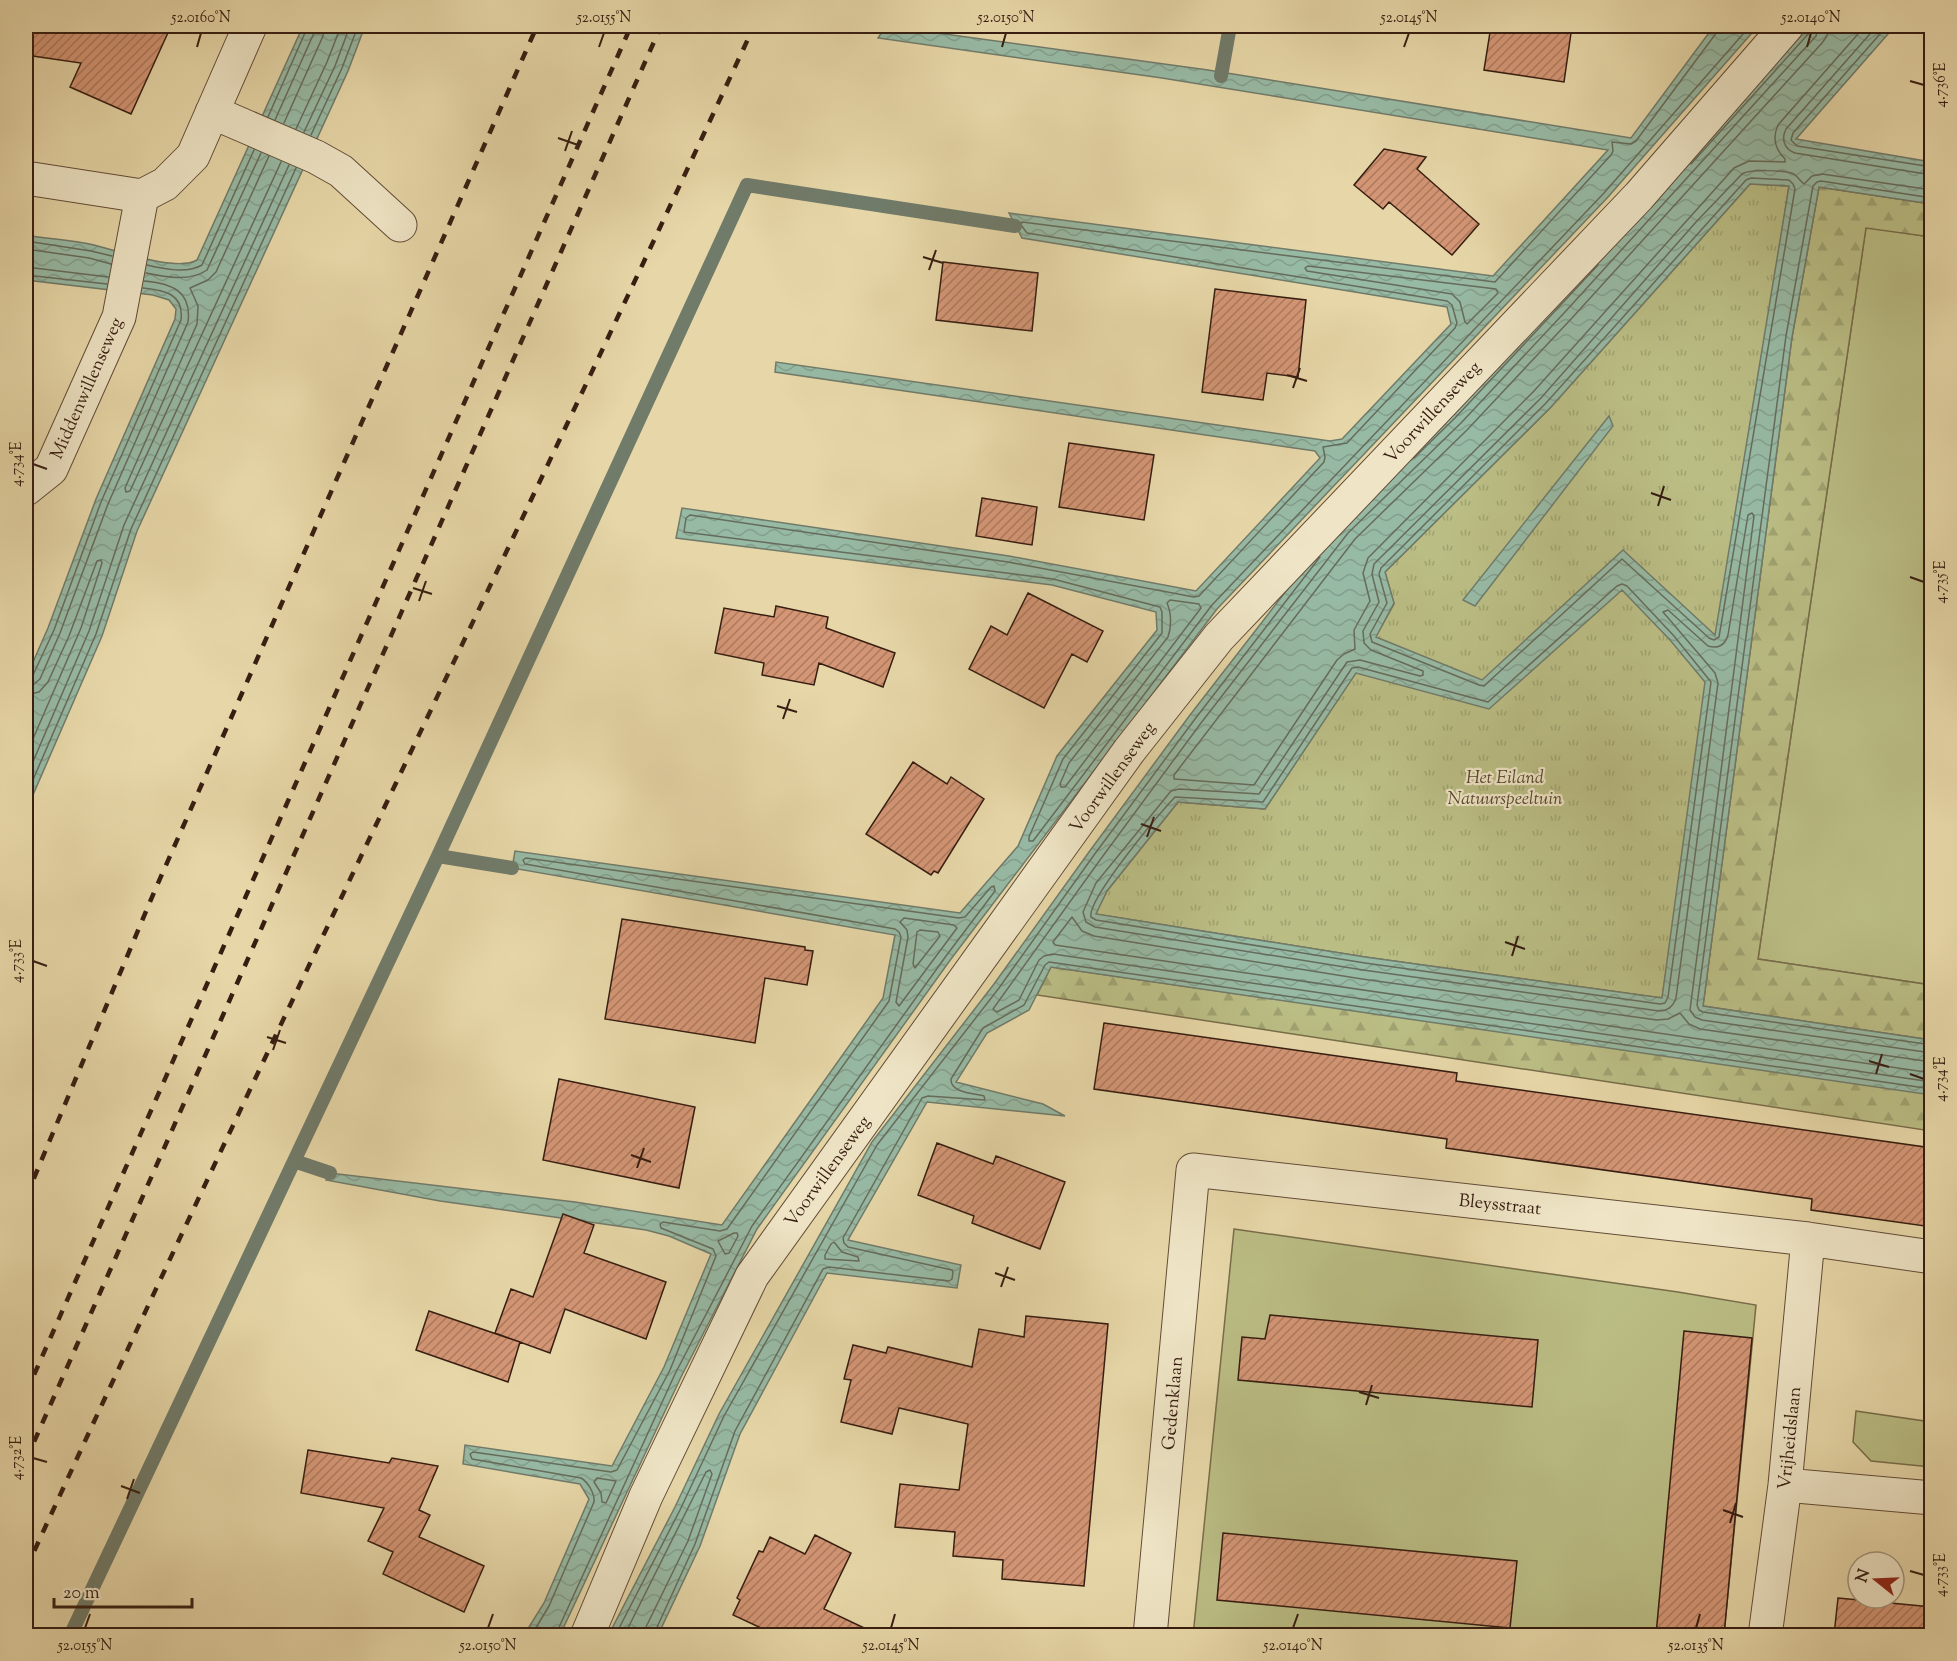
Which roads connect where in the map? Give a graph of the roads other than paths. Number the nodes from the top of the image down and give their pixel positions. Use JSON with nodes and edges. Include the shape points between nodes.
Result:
{"nodes":[{"id":1,"x":250,"y":26,"type":"edge"},
{"id":2,"x":1787,"y":26,"type":"edge"},
{"id":3,"x":212,"y":112,"type":"junction"},
{"id":4,"x":26,"y":178,"type":"edge"},
{"id":5,"x":142,"y":196,"type":"junction"},
{"id":6,"x":400,"y":225,"type":"dead end"},
{"id":7,"x":26,"y":489,"type":"edge"},
{"id":8,"x":1193,"y":1170,"type":"joint"},
{"id":9,"x":1808,"y":1239,"type":"junction"},
{"id":10,"x":1932,"y":1257,"type":"edge"},
{"id":11,"x":1785,"y":1485,"type":"junction"},
{"id":12,"x":1932,"y":1498,"type":"edge"},
{"id":13,"x":587,"y":1635,"type":"edge"},
{"id":14,"x":1150,"y":1635,"type":"edge"},
{"id":15,"x":1766,"y":1635,"type":"edge"}],
"edges":[{"from":1,"to":3,"type":"street"},
{"from":2,"to":13,"type":"street","name":"Voorwillenseweg","via":[[1639,196],[1219,637],[1129,751],[752,1276],[646,1496]]},
{"from":3,"to":5,"type":"street","via":[[193,156],[165,184]]},
{"from":3,"to":6,"type":"street","via":[[341,171]]},
{"from":4,"to":5,"type":"street"},
{"from":5,"to":7,"type":"street","name":"Middenwillenseweg","via":[[119,317],[51,469]]},
{"from":8,"to":9,"type":"street","name":"Bleysstraat"},
{"from":8,"to":14,"type":"street","name":"Gedenklaan"},
{"from":9,"to":10,"type":"street","name":"Bleysstraat"},
{"from":9,"to":11,"type":"street","name":"Vrijheidslaan"},
{"from":11,"to":12,"type":"street"},
{"from":11,"to":15,"type":"street","name":"Vrijheidslaan"}]}
